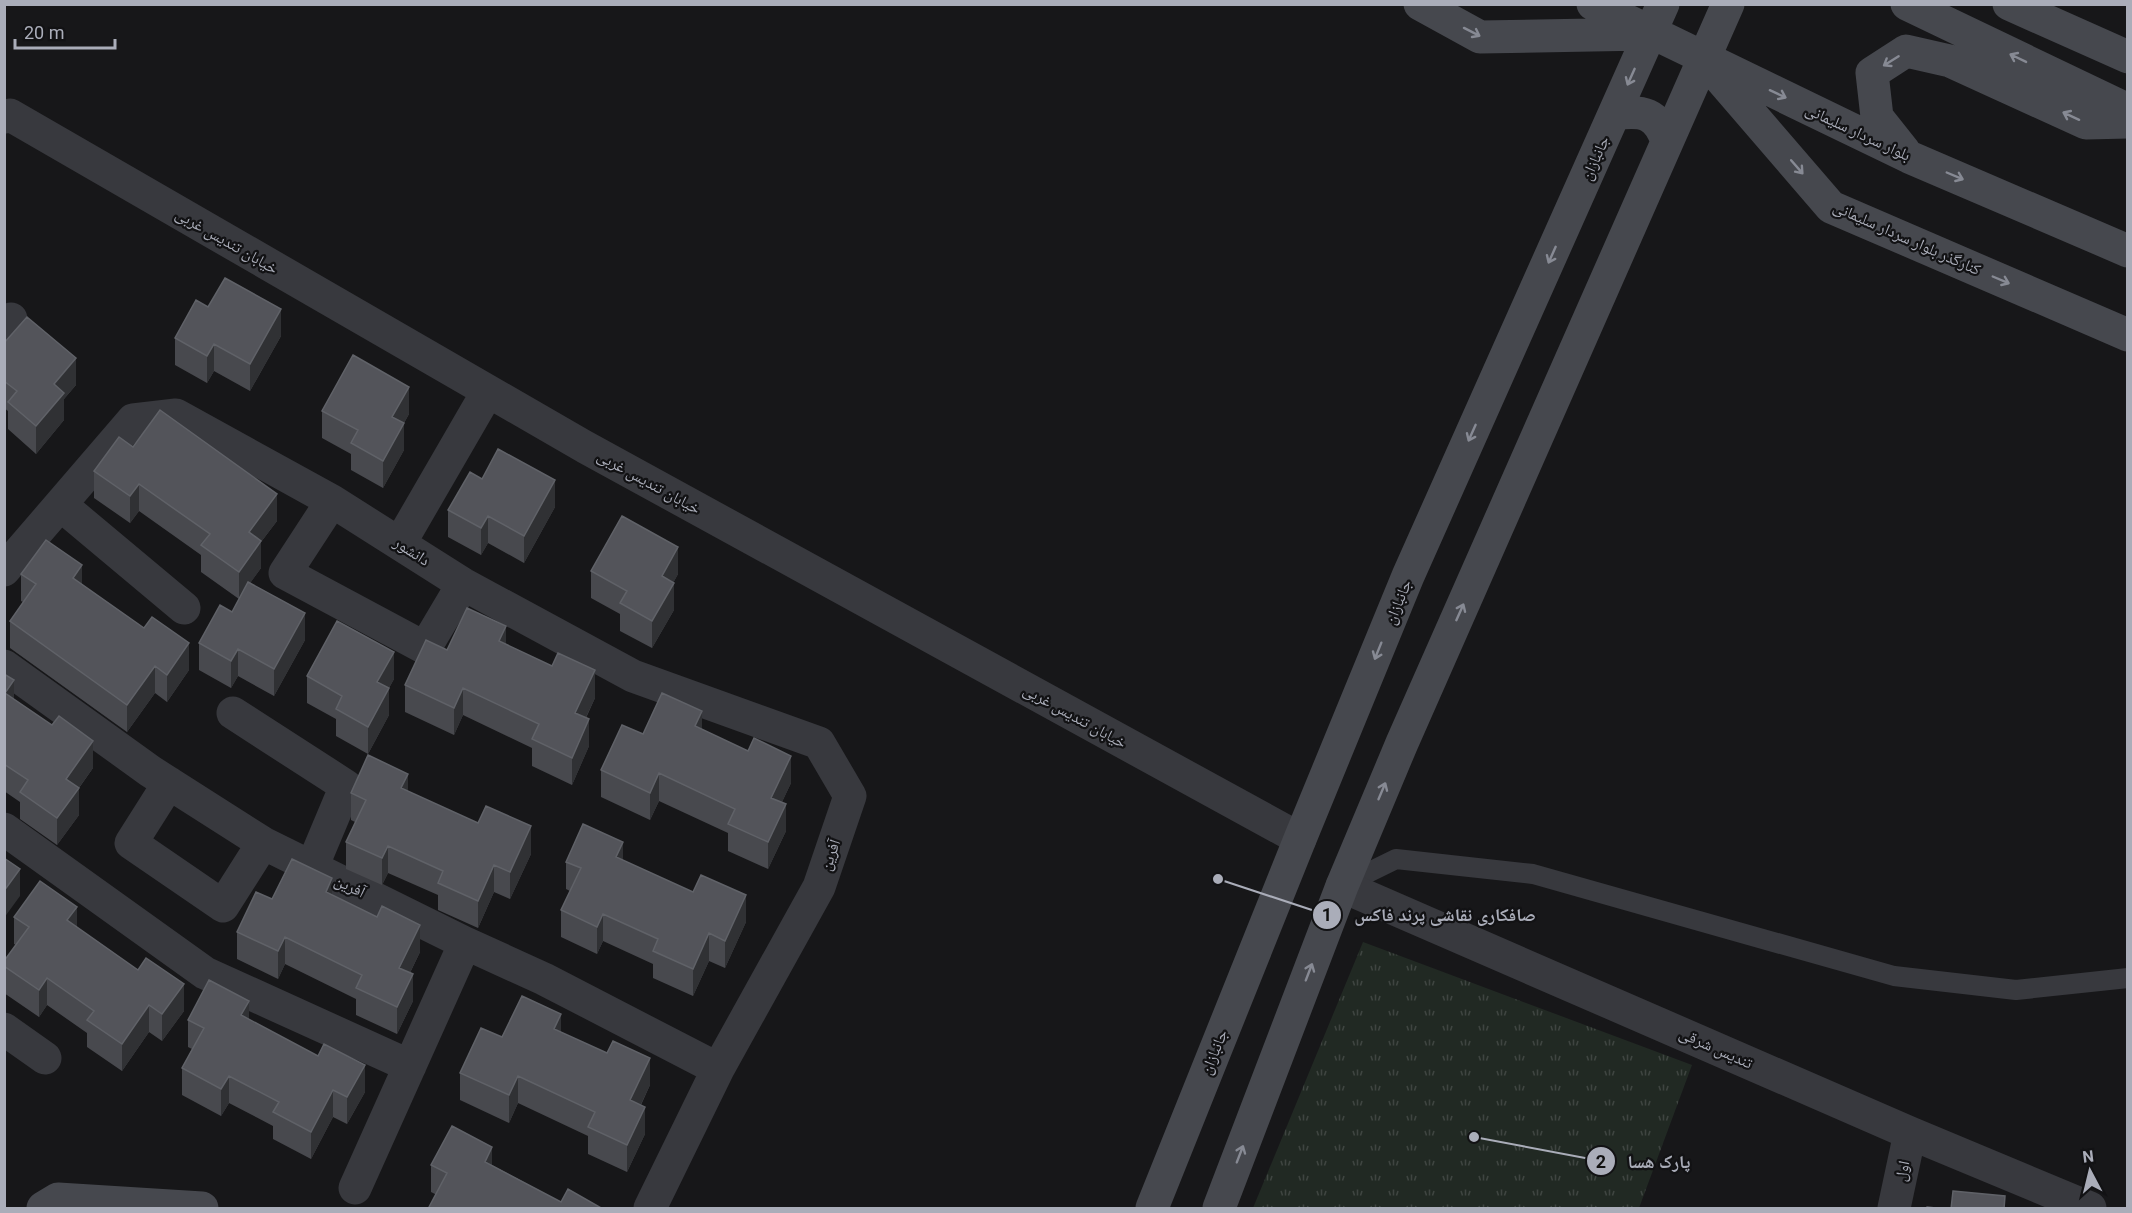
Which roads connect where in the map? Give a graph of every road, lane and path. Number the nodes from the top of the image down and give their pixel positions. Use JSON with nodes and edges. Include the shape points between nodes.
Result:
{"nodes":[{"id":1,"x":1420,"y":4,"type":"edge"},
{"id":2,"x":1593,"y":4,"type":"edge"},
{"id":3,"x":1728,"y":4,"type":"edge"},
{"id":4,"x":1907,"y":4,"type":"edge"},
{"id":5,"x":2009,"y":4,"type":"edge"},
{"id":6,"x":1657,"y":19,"type":"edge"},
{"id":7,"x":2127,"y":57,"type":"edge"},
{"id":8,"x":1704,"y":59,"type":"junction"},
{"id":9,"x":2127,"y":110,"type":"edge"},
{"id":10,"x":1615,"y":114,"type":"junction"},
{"id":11,"x":4,"y":117,"type":"edge"},
{"id":12,"x":2127,"y":122,"type":"edge"},
{"id":13,"x":1667,"y":141,"type":"junction"},
{"id":14,"x":1909,"y":157,"type":"junction"},
{"id":15,"x":2127,"y":251,"type":"edge"},
{"id":16,"x":2127,"y":335,"type":"edge"},
{"id":17,"x":489,"y":391,"type":"junction"},
{"id":18,"x":332,"y":501,"type":"junction"},
{"id":19,"x":61,"y":505,"type":"junction"},
{"id":20,"x":400,"y":543,"type":"junction"},
{"id":21,"x":4,"y":570,"type":"edge"},
{"id":22,"x":463,"y":584,"type":"junction"},
{"id":23,"x":184,"y":608,"type":"dead end"},
{"id":24,"x":4,"y":666,"type":"edge"},
{"id":25,"x":233,"y":713,"type":"dead end"},
{"id":26,"x":170,"y":783,"type":"junction"},
{"id":27,"x":850,"y":796,"type":"joint"},
{"id":28,"x":4,"y":829,"type":"edge"},
{"id":29,"x":1300,"y":839,"type":"junction"},
{"id":30,"x":263,"y":843,"type":"junction"},
{"id":31,"x":312,"y":867,"type":"junction"},
{"id":32,"x":1342,"y":886,"type":"junction"},
{"id":33,"x":465,"y":943,"type":"junction"},
{"id":34,"x":2127,"y":978,"type":"edge"},
{"id":35,"x":4,"y":1029,"type":"edge"},
{"id":36,"x":45,"y":1058,"type":"dead end"},
{"id":37,"x":410,"y":1066,"type":"junction"},
{"id":38,"x":718,"y":1069,"type":"junction"},
{"id":39,"x":1910,"y":1133,"type":"junction"},
{"id":40,"x":355,"y":1188,"type":"dead end"},
{"id":41,"x":43,"y":1209,"type":"edge"},
{"id":42,"x":202,"y":1209,"type":"edge"},
{"id":43,"x":650,"y":1209,"type":"edge"},
{"id":44,"x":1152,"y":1209,"type":"edge"},
{"id":45,"x":1219,"y":1209,"type":"edge"},
{"id":46,"x":1894,"y":1209,"type":"edge"},
{"id":47,"x":2090,"y":1209,"type":"edge"}],
"edges":[{"from":1,"to":6,"type":"main road","one_way":true,"via":[[1480,37]]},
{"from":2,"to":6,"type":"main road","name":"بلوار سردار سلیمانی"},
{"from":3,"to":8,"type":"main road"},
{"from":9,"to":4,"type":"main road","one_way":true},
{"from":5,"to":7,"type":"main road"},
{"from":6,"to":8,"type":"main road","name":"بلوار سردار سلیمانی"},
{"from":6,"to":10,"type":"main road","name":"جانبازان","one_way":true},
{"from":8,"to":13,"type":"main road"},
{"from":8,"to":14,"type":"main road","name":"بلوار سردار سلیمانی","one_way":true},
{"from":8,"to":16,"type":"main road","name":"کنارگذر بلوار سردار سلیمانی","one_way":true,"via":[[1831,207]]},
{"from":10,"to":13,"type":"main road","via":[[1636,111],[1652,117],[1662,126]]},
{"from":10,"to":29,"type":"main road","name":"جانبازان","one_way":true,"via":[[1408,576]]},
{"from":11,"to":17,"type":"street","name":"خیابان تندیس غربی","via":[[10,115]]},
{"from":12,"to":14,"type":"main road","one_way":true,"via":[[2086,123],[1950,61],[1906,51],[1872,73],[1877,117]]},
{"from":32,"to":13,"type":"main road","one_way":true},
{"from":14,"to":15,"type":"main road","name":"بلوار سردار سلیمانی","one_way":true},
{"from":17,"to":20,"type":"street"},
{"from":17,"to":29,"type":"street","name":"خیابان تندیس غربی"},
{"from":18,"to":19,"type":"street","name":"دانشور","via":[[176,415],[133,420]]},
{"from":18,"to":20,"type":"street","name":"دانشور"},
{"from":18,"to":22,"type":"street","via":[[285,573],[425,648]]},
{"from":19,"to":21,"type":"street","name":"دانشور"},
{"from":19,"to":23,"type":"street"},
{"from":20,"to":22,"type":"street","name":"دانشور"},
{"from":22,"to":27,"type":"street","name":"دانشور","via":[[633,676],[819,743]]},
{"from":24,"to":26,"type":"street","name":"آفرین"},
{"from":25,"to":31,"type":"street","via":[[346,786]]},
{"from":26,"to":30,"type":"street","name":"آفرین"},
{"from":26,"to":30,"type":"street","via":[[131,843],[223,906]]},
{"from":27,"to":38,"type":"street","name":"آفرین","via":[[819,887]]},
{"from":28,"to":37,"type":"street","via":[[205,973]]},
{"from":29,"to":44,"type":"main road","name":"جانبازان"},
{"from":30,"to":31,"type":"street","name":"آفرین"},
{"from":31,"to":33,"type":"street","name":"آفرین"},
{"from":32,"to":34,"type":"lane","via":[[1396,859],[1533,874],[1894,976],[2016,990]]},
{"from":32,"to":39,"type":"street","name":"تندیس شرقی"},
{"from":45,"to":32,"type":"main road","one_way":true},
{"from":33,"to":37,"type":"street"},
{"from":33,"to":38,"type":"street","name":"آفرین"},
{"from":35,"to":36,"type":"street"},
{"from":37,"to":40,"type":"street"},
{"from":38,"to":43,"type":"street","name":"آفرین"},
{"from":39,"to":46,"type":"street","name":"اول"},
{"from":39,"to":47,"type":"street","name":"تندیس شرقی"},
{"from":41,"to":42,"type":"main road","via":[[58,1199]]}]}
